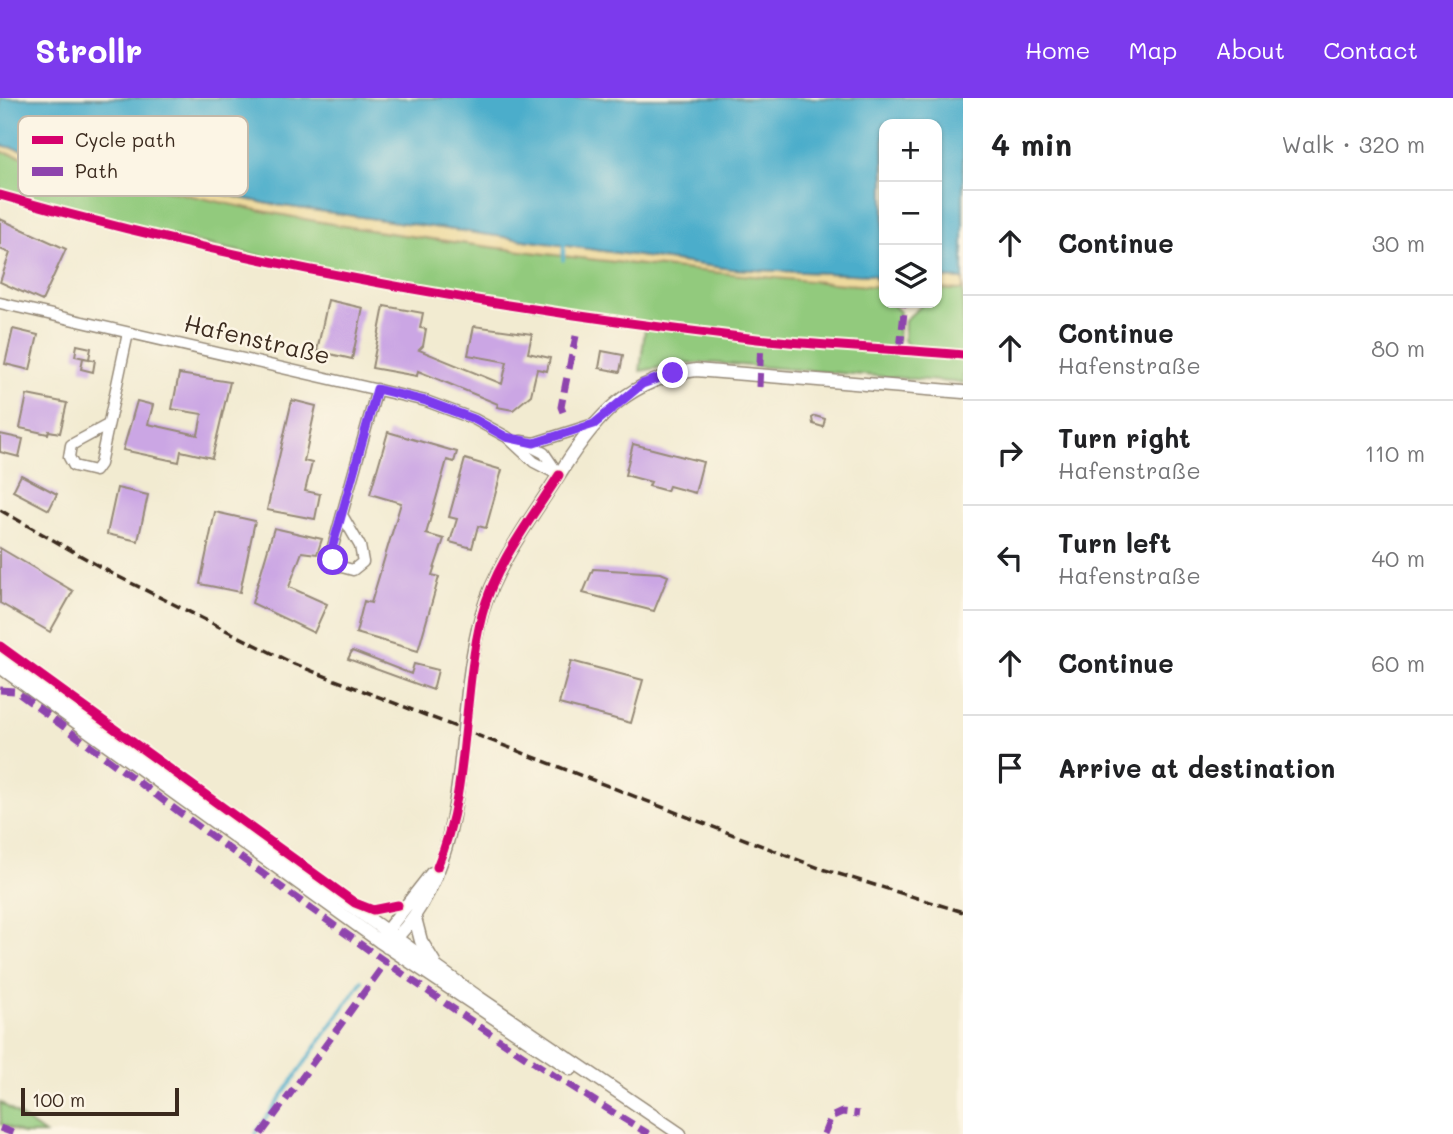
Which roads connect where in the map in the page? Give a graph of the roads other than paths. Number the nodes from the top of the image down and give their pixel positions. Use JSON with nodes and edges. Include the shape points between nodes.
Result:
{"nodes":[{"id":1,"x":0,"y":303,"type":"edge"},
{"id":2,"x":128,"y":333,"type":"junction"},
{"id":3,"x":377,"y":389,"type":"junction"},
{"id":4,"x":963,"y":392,"type":"edge"},
{"id":5,"x":594,"y":424,"type":"junction"},
{"id":6,"x":106,"y":426,"type":"dead end"},
{"id":7,"x":506,"y":437,"type":"junction"},
{"id":8,"x":521,"y":441,"type":"junction"},
{"id":9,"x":559,"y":475,"type":"junction"},
{"id":10,"x":342,"y":515,"type":"junction"},
{"id":11,"x":0,"y":655,"type":"edge"},
{"id":12,"x":0,"y":667,"type":"edge"},
{"id":13,"x":437,"y":867,"type":"junction"},
{"id":14,"x":415,"y":918,"type":"junction"},
{"id":15,"x":387,"y":940,"type":"junction"},
{"id":16,"x":438,"y":968,"type":"junction"},
{"id":17,"x":623,"y":1098,"type":"junction"},
{"id":18,"x":680,"y":1134,"type":"edge"}],
"edges":[{"from":1,"to":2,"type":"street","name":"Hafenstraße"},
{"from":2,"to":3,"type":"street","name":"Hafenstraße"},
{"from":2,"to":6,"type":"street"},
{"from":3,"to":7,"type":"street","name":"Hafenstraße","via":[[458,413]]},
{"from":3,"to":10,"type":"street"},
{"from":4,"to":5,"type":"street","via":[[696,370],[642,384]]},
{"from":5,"to":8,"type":"street","name":"Hafenstraße","via":[[534,443]]},
{"from":5,"to":9,"type":"street"},
{"from":7,"to":8,"type":"street","name":"Hafenstraße"},
{"from":7,"to":9,"type":"street","name":"Hafenstraße","via":[[534,462]]},
{"from":8,"to":9,"type":"street","name":"Hafenstraße","via":[[544,453]]},
{"from":9,"to":13,"type":"street","via":[[505,562],[482,612],[454,813]]},
{"from":10,"to":10,"type":"street","via":[[332,555],[338,566],[353,570],[363,562],[362,552]]},
{"from":11,"to":15,"type":"street"},
{"from":12,"to":15,"type":"street"},
{"from":13,"to":14,"type":"street"},
{"from":13,"to":15,"type":"street"},
{"from":14,"to":15,"type":"street"},
{"from":14,"to":16,"type":"street","via":[[421,941]]},
{"from":15,"to":16,"type":"street"},
{"from":15,"to":17,"type":"street","via":[[547,1054]]},
{"from":16,"to":17,"type":"street"},
{"from":17,"to":18,"type":"street"}]}
